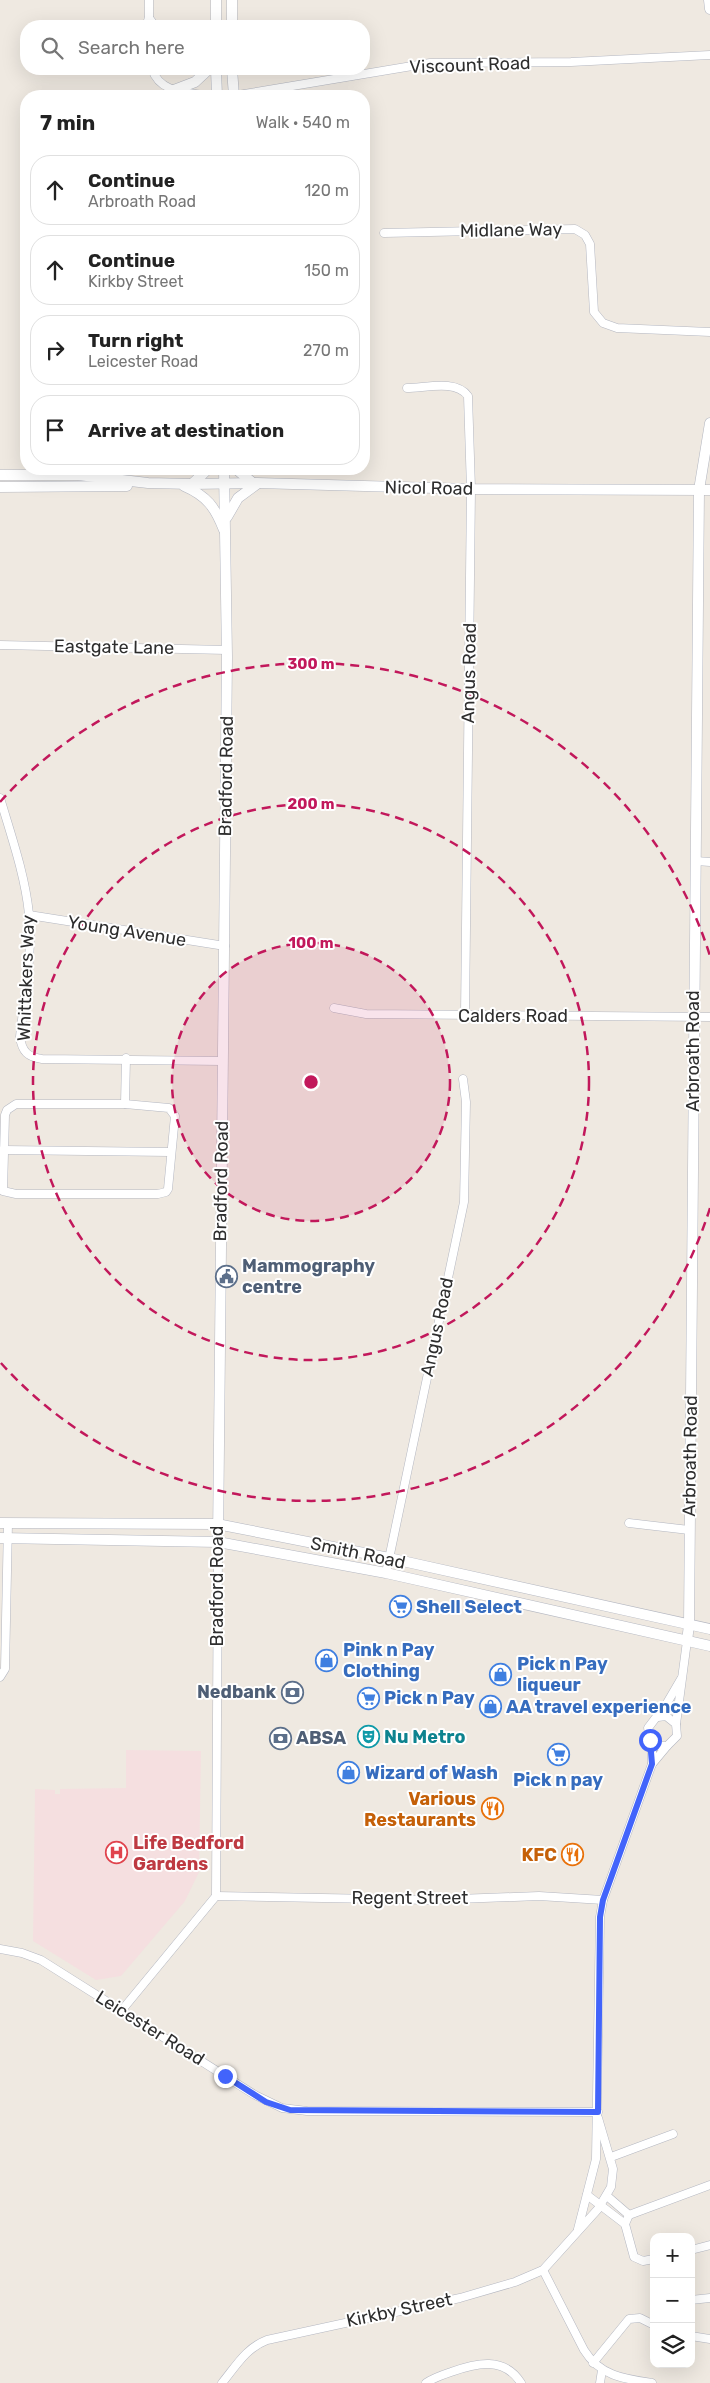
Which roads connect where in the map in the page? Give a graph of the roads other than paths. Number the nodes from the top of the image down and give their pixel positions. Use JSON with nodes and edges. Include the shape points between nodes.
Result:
{"nodes":[{"id":1,"x":149,"y":0,"type":"edge"},
{"id":2,"x":216,"y":0,"type":"edge"},
{"id":3,"x":232,"y":0,"type":"edge"},
{"id":4,"x":709,"y":0,"type":"edge"},
{"id":5,"x":710,"y":10,"type":"edge"},
{"id":6,"x":149,"y":18,"type":"edge"},
{"id":7,"x":216,"y":20,"type":"edge"},
{"id":8,"x":232,"y":20,"type":"edge"},
{"id":9,"x":710,"y":55,"type":"edge"},
{"id":10,"x":370,"y":73,"type":"edge"},
{"id":11,"x":155,"y":75,"type":"edge"},
{"id":12,"x":203,"y":75,"type":"edge"},
{"id":13,"x":216,"y":75,"type":"edge"},
{"id":14,"x":232,"y":75,"type":"edge"},
{"id":15,"x":358,"y":75,"type":"edge"},
{"id":16,"x":174,"y":90,"type":"joint"},
{"id":17,"x":218,"y":90,"type":"edge"},
{"id":18,"x":233,"y":90,"type":"edge"},
{"id":19,"x":269,"y":90,"type":"edge"},
{"id":20,"x":384,"y":233,"type":"dead end"},
{"id":21,"x":710,"y":332,"type":"edge"},
{"id":22,"x":407,"y":388,"type":"dead end"},
{"id":23,"x":710,"y":423,"type":"edge"},
{"id":24,"x":0,"y":475,"type":"edge"},
{"id":25,"x":202,"y":475,"type":"edge"},
{"id":26,"x":224,"y":475,"type":"edge"},
{"id":27,"x":244,"y":475,"type":"edge"},
{"id":28,"x":148,"y":483,"type":"junction"},
{"id":29,"x":255,"y":483,"type":"junction"},
{"id":30,"x":180,"y":484,"type":"junction"},
{"id":31,"x":192,"y":484,"type":"junction"},
{"id":32,"x":225,"y":484,"type":"junction"},
{"id":33,"x":0,"y":487,"type":"edge"},
{"id":34,"x":471,"y":489,"type":"junction"},
{"id":35,"x":705,"y":490,"type":"edge"},
{"id":36,"x":226,"y":520,"type":"junction"},
{"id":37,"x":226,"y":533,"type":"junction"},
{"id":38,"x":0,"y":645,"type":"edge"},
{"id":39,"x":227,"y":650,"type":"junction"},
{"id":40,"x":0,"y":798,"type":"edge"},
{"id":41,"x":696,"y":861,"type":"junction"},
{"id":42,"x":710,"y":862,"type":"edge"},
{"id":43,"x":29,"y":915,"type":"junction"},
{"id":44,"x":224,"y":946,"type":"junction"},
{"id":45,"x":334,"y":1008,"type":"dead end"},
{"id":46,"x":465,"y":1015,"type":"junction"},
{"id":47,"x":693,"y":1016,"type":"junction"},
{"id":48,"x":710,"y":1017,"type":"edge"},
{"id":49,"x":126,"y":1058,"type":"junction"},
{"id":50,"x":222,"y":1062,"type":"junction"},
{"id":51,"x":462,"y":1079,"type":"dead end"},
{"id":52,"x":125,"y":1104,"type":"junction"},
{"id":53,"x":4,"y":1109,"type":"edge"},
{"id":54,"x":3,"y":1150,"type":"junction"},
{"id":55,"x":170,"y":1152,"type":"junction"},
{"id":56,"x":4,"y":1523,"type":"edge"},
{"id":57,"x":629,"y":1523,"type":"dead end"},
{"id":58,"x":217,"y":1524,"type":"junction"},
{"id":59,"x":689,"y":1530,"type":"junction"},
{"id":60,"x":4,"y":1538,"type":"edge"},
{"id":61,"x":218,"y":1542,"type":"junction"},
{"id":62,"x":389,"y":1558,"type":"junction"},
{"id":63,"x":386,"y":1573,"type":"junction"},
{"id":64,"x":689,"y":1625,"type":"junction"},
{"id":65,"x":710,"y":1629,"type":"edge"},
{"id":66,"x":687,"y":1641,"type":"junction"},
{"id":67,"x":710,"y":1646,"type":"edge"},
{"id":68,"x":0,"y":1677,"type":"edge"},
{"id":69,"x":680,"y":1679,"type":"junction"},
{"id":70,"x":658,"y":1717,"type":"junction"},
{"id":71,"x":676,"y":1724,"type":"junction"},
{"id":72,"x":652,"y":1741,"type":"junction"},
{"id":73,"x":667,"y":1746,"type":"junction"},
{"id":74,"x":652,"y":1764,"type":"junction"},
{"id":75,"x":216,"y":1896,"type":"junction"},
{"id":76,"x":603,"y":1900,"type":"junction"},
{"id":77,"x":0,"y":1949,"type":"edge"},
{"id":78,"x":122,"y":2010,"type":"junction"},
{"id":79,"x":598,"y":2115,"type":"junction"},
{"id":80,"x":673,"y":2134,"type":"dead end"},
{"id":81,"x":610,"y":2156,"type":"junction"},
{"id":82,"x":596,"y":2159,"type":"junction"},
{"id":83,"x":710,"y":2185,"type":"edge"},
{"id":84,"x":588,"y":2195,"type":"junction"},
{"id":85,"x":607,"y":2196,"type":"junction"},
{"id":86,"x":601,"y":2204,"type":"junction"},
{"id":87,"x":629,"y":2215,"type":"junction"},
{"id":88,"x":625,"y":2224,"type":"junction"},
{"id":89,"x":576,"y":2234,"type":"junction"},
{"id":90,"x":710,"y":2245,"type":"edge"},
{"id":91,"x":695,"y":2249,"type":"edge"},
{"id":92,"x":650,"y":2260,"type":"edge"},
{"id":93,"x":543,"y":2270,"type":"junction"},
{"id":94,"x":710,"y":2298,"type":"edge"},
{"id":95,"x":695,"y":2300,"type":"edge"},
{"id":96,"x":650,"y":2321,"type":"edge"},
{"id":97,"x":695,"y":2337,"type":"edge"},
{"id":98,"x":710,"y":2339,"type":"edge"},
{"id":99,"x":593,"y":2362,"type":"junction"},
{"id":100,"x":602,"y":2370,"type":"junction"},
{"id":101,"x":222,"y":2383,"type":"edge"},
{"id":102,"x":426,"y":2383,"type":"edge"},
{"id":103,"x":521,"y":2383,"type":"edge"},
{"id":104,"x":600,"y":2383,"type":"edge"},
{"id":105,"x":652,"y":2383,"type":"edge"}],
"edges":[{"from":1,"to":6,"type":"street"},
{"from":2,"to":7,"type":"street"},
{"from":3,"to":8,"type":"street"},
{"from":4,"to":5,"type":"street"},
{"from":9,"to":10,"type":"street","name":"Viscount Road","via":[[571,62],[430,63]]},
{"from":11,"to":16,"type":"street","via":[[158,81]]},
{"from":12,"to":16,"type":"street","via":[[195,82]]},
{"from":13,"to":17,"type":"street"},
{"from":14,"to":18,"type":"street"},
{"from":15,"to":19,"type":"street","name":"Viscount Road"},
{"from":20,"to":21,"type":"street","name":"Midlane Way","via":[[575,229],[585,235],[590,244],[594,312],[603,323],[617,328]]},
{"from":22,"to":34,"type":"street","name":"Angus Road","via":[[452,386],[468,396]]},
{"from":23,"to":35,"type":"street","name":"Arbroath Road"},
{"from":24,"to":28,"type":"street","name":"Nicol Road","via":[[78,475]]},
{"from":25,"to":31,"type":"street"},
{"from":26,"to":32,"type":"street","name":"Bradford Road"},
{"from":27,"to":29,"type":"street"},
{"from":28,"to":30,"type":"street","name":"Nicol Road"},
{"from":28,"to":33,"type":"street","name":"Nicol Road"},
{"from":29,"to":32,"type":"street","name":"Nicol Road"},
{"from":29,"to":34,"type":"street","name":"Nicol Road"},
{"from":29,"to":36,"type":"street","via":[[238,498]]},
{"from":30,"to":31,"type":"street","name":"Nicol Road"},
{"from":30,"to":37,"type":"street","via":[[202,494],[210,502]]},
{"from":31,"to":32,"type":"street","name":"Nicol Road"},
{"from":32,"to":36,"type":"street","name":"Bradford Road"},
{"from":34,"to":35,"type":"street","name":"Nicol Road"},
{"from":34,"to":46,"type":"street","name":"Angus Road"},
{"from":35,"to":41,"type":"street","name":"Arbroath Road"},
{"from":36,"to":37,"type":"street","name":"Bradford Road"},
{"from":37,"to":39,"type":"street","name":"Bradford Road"},
{"from":38,"to":39,"type":"street","name":"Eastgate Lane"},
{"from":39,"to":44,"type":"street","name":"Bradford Road"},
{"from":40,"to":43,"type":"street","name":"Whittakers Way"},
{"from":41,"to":42,"type":"street"},
{"from":41,"to":47,"type":"street","name":"Arbroath Road"},
{"from":43,"to":44,"type":"street","name":"Young Avenue"},
{"from":43,"to":49,"type":"street","name":"Whittakers Way","via":[[20,1037],[24,1051],[42,1059]]},
{"from":44,"to":50,"type":"street","name":"Bradford Road"},
{"from":45,"to":46,"type":"street","name":"Calders Road","via":[[366,1014]]},
{"from":46,"to":47,"type":"street","name":"Calders Road"},
{"from":47,"to":48,"type":"street","name":"Calders Road"},
{"from":47,"to":59,"type":"street","name":"Arbroath Road"},
{"from":49,"to":50,"type":"street","name":"Whittakers Way"},
{"from":49,"to":52,"type":"street"},
{"from":50,"to":58,"type":"street","name":"Bradford Road"},
{"from":51,"to":62,"type":"street","name":"Angus Road","via":[[466,1102],[464,1202]]},
{"from":52,"to":53,"type":"street","via":[[16,1104]]},
{"from":52,"to":55,"type":"street","via":[[165,1106],[173,1111]]},
{"from":53,"to":54,"type":"street"},
{"from":54,"to":55,"type":"street"},
{"from":54,"to":55,"type":"street","via":[[2,1188],[16,1194],[162,1194],[168,1189]]},
{"from":56,"to":58,"type":"street","name":"Smith Road"},
{"from":56,"to":60,"type":"street"},
{"from":57,"to":59,"type":"street"},
{"from":58,"to":61,"type":"street","name":"Bradford Road"},
{"from":58,"to":62,"type":"street","name":"Smith Road"},
{"from":59,"to":64,"type":"street","name":"Arbroath Road"},
{"from":60,"to":61,"type":"street","name":"Smith Road"},
{"from":60,"to":68,"type":"street","via":[[5,1670]]},
{"from":61,"to":63,"type":"street","name":"Smith Road"},
{"from":61,"to":75,"type":"street","name":"Bradford Road"},
{"from":62,"to":63,"type":"street","name":"Angus Road"},
{"from":62,"to":64,"type":"street","name":"Smith Road"},
{"from":63,"to":66,"type":"street","name":"Smith Road"},
{"from":64,"to":65,"type":"street","name":"Smith Road"},
{"from":64,"to":66,"type":"street","name":"Arbroath Road"},
{"from":66,"to":67,"type":"street","name":"Smith Road"},
{"from":66,"to":69,"type":"street","name":"Arbroath Road"},
{"from":69,"to":70,"type":"street","name":"Arbroath Road"},
{"from":69,"to":71,"type":"street","name":"Arbroath Road"},
{"from":70,"to":71,"type":"street","via":[[666,1716]]},
{"from":70,"to":72,"type":"street","via":[[648,1728]]},
{"from":71,"to":73,"type":"street","via":[[677,1736]]},
{"from":72,"to":73,"type":"street","via":[[659,1746]]},
{"from":72,"to":74,"type":"street"},
{"from":73,"to":74,"type":"street"},
{"from":74,"to":76,"type":"street"},
{"from":75,"to":76,"type":"street","name":"Regent Street","via":[[432,1900],[539,1896]]},
{"from":75,"to":78,"type":"street"},
{"from":76,"to":79,"type":"street","name":"Kirkby Street","via":[[600,1917]]},
{"from":77,"to":78,"type":"street","name":"Leicester Road","via":[[36,1958]]},
{"from":78,"to":79,"type":"street","name":"Leicester Road","via":[[255,2095],[290,2110]]},
{"from":79,"to":81,"type":"street","name":"Kirkby Street"},
{"from":79,"to":82,"type":"street","name":"Kirkby Street"},
{"from":80,"to":81,"type":"street"},
{"from":81,"to":82,"type":"street"},
{"from":81,"to":85,"type":"street","name":"Kirkby Street","via":[[613,2176]]},
{"from":82,"to":84,"type":"street","name":"Kirkby Street"},
{"from":83,"to":87,"type":"street"},
{"from":84,"to":86,"type":"street"},
{"from":84,"to":89,"type":"street","name":"Kirkby Street"},
{"from":85,"to":86,"type":"street","name":"Kirkby Street"},
{"from":85,"to":87,"type":"street"},
{"from":86,"to":88,"type":"street"},
{"from":86,"to":89,"type":"street","name":"Kirkby Street"},
{"from":87,"to":88,"type":"street"},
{"from":88,"to":92,"type":"street","via":[[634,2257]]},
{"from":89,"to":93,"type":"street","name":"Kirkby Street"},
{"from":90,"to":91,"type":"street"},
{"from":93,"to":99,"type":"street"},
{"from":93,"to":101,"type":"street","name":"Kirkby Street","via":[[460,2298],[266,2340],[248,2350]]},
{"from":94,"to":95,"type":"street"},
{"from":96,"to":99,"type":"street","via":[[629,2319]]},
{"from":97,"to":98,"type":"street"},
{"from":99,"to":100,"type":"street"},
{"from":100,"to":104,"type":"street"},
{"from":100,"to":105,"type":"street","via":[[622,2378]]},
{"from":102,"to":103,"type":"street","via":[[459,2369],[488,2363],[505,2367]]}]}
